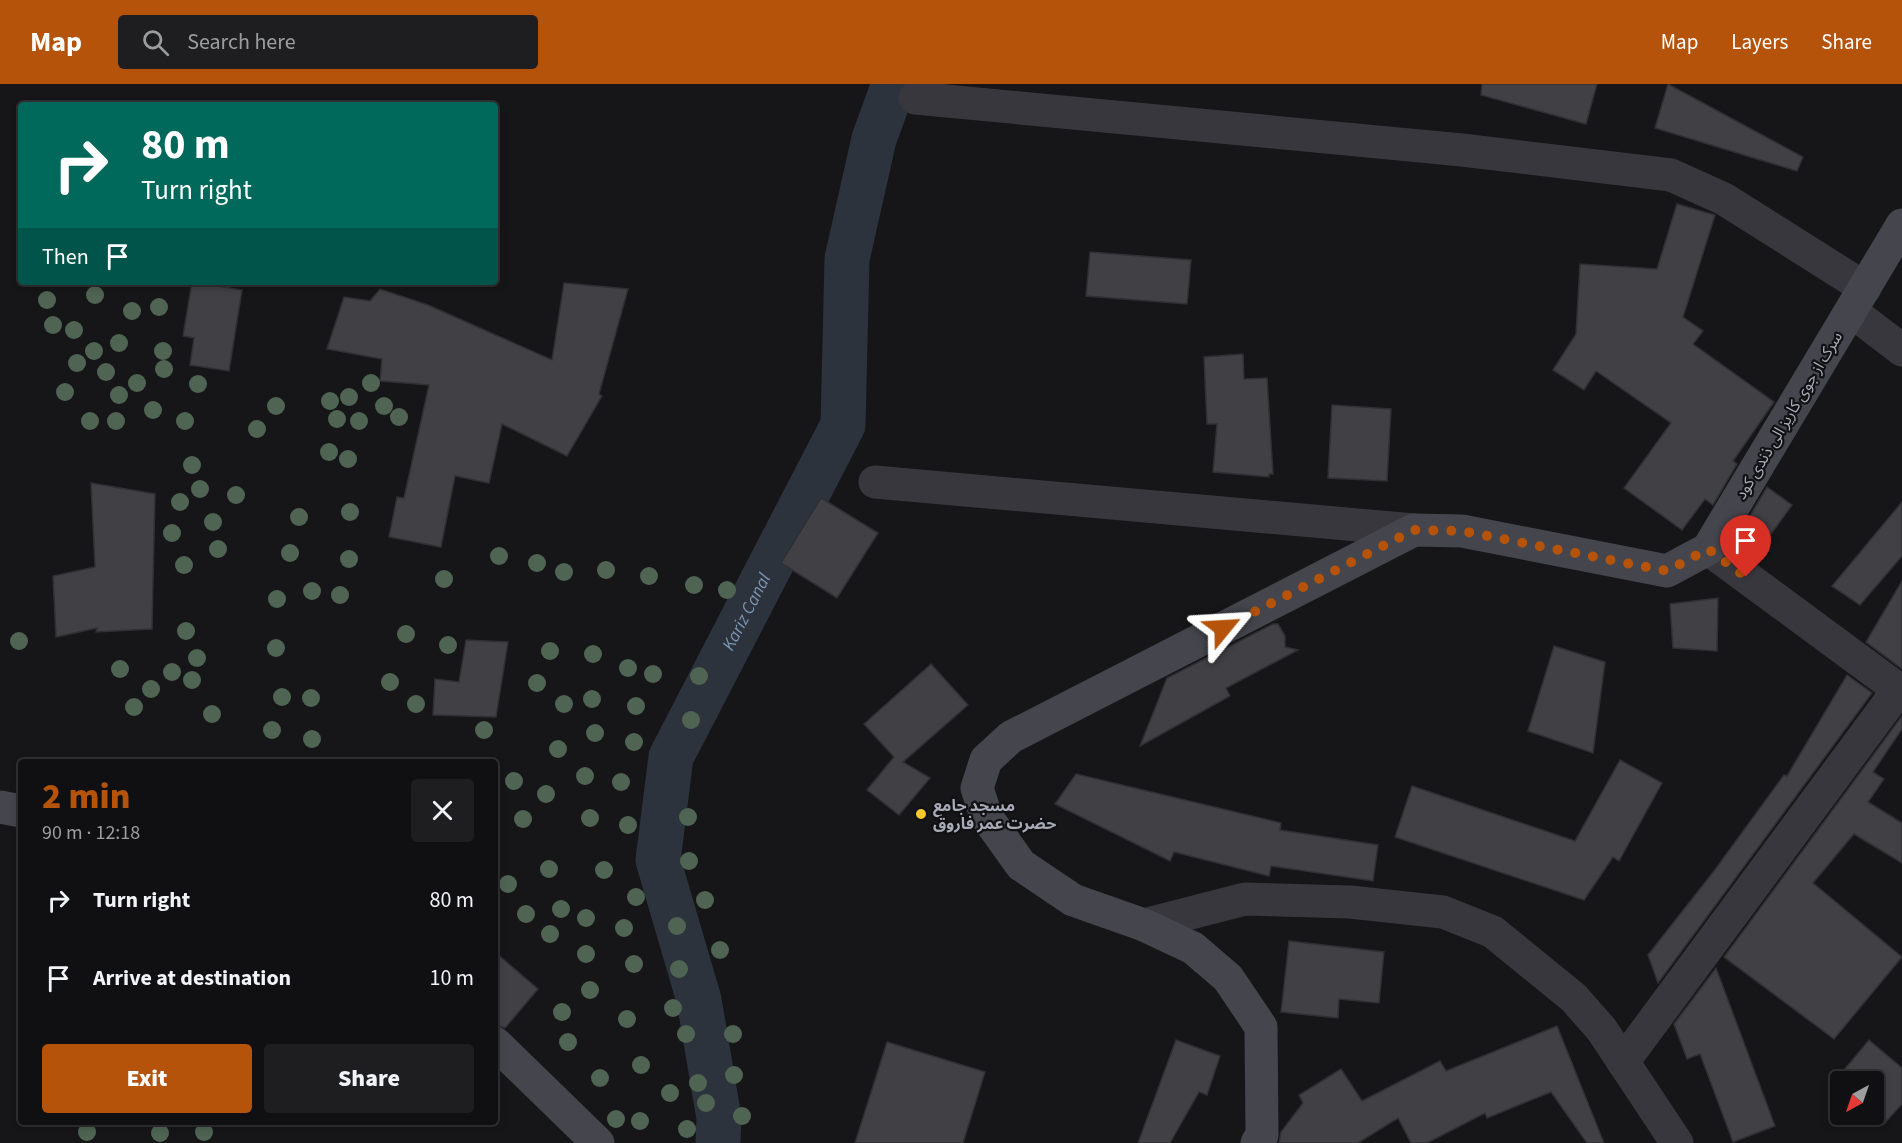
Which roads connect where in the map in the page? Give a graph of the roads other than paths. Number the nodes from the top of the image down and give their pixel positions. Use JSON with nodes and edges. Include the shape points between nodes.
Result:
{"nodes":[{"id":1,"x":915,"y":98,"type":"dead end"},
{"id":2,"x":1902,"y":225,"type":"edge"},
{"id":3,"x":1858,"y":299,"type":"junction"},
{"id":4,"x":1902,"y":350,"type":"edge"},
{"id":5,"x":875,"y":482,"type":"dead end"},
{"id":6,"x":1414,"y":530,"type":"junction"},
{"id":7,"x":1708,"y":549,"type":"junction"},
{"id":8,"x":1901,"y":690,"type":"edge"},
{"id":9,"x":0,"y":807,"type":"edge"},
{"id":10,"x":18,"y":810,"type":"edge"},
{"id":11,"x":1144,"y":925,"type":"junction"},
{"id":12,"x":498,"y":1046,"type":"edge"},
{"id":13,"x":1623,"y":1062,"type":"junction"},
{"id":14,"x":598,"y":1143,"type":"edge"},
{"id":15,"x":1257,"y":1143,"type":"edge"},
{"id":16,"x":1677,"y":1143,"type":"edge"}],
"edges":[{"from":1,"to":3,"type":"street","via":[[1462,150],[1671,175],[1724,199]]},
{"from":2,"to":3,"type":"street","name":"سرک از جوی کاریز الی ذندی کود"},
{"from":3,"to":4,"type":"street"},
{"from":3,"to":7,"type":"street","name":"سرک از جوی کاریز الی ذندی کود"},
{"from":5,"to":6,"type":"street"},
{"from":6,"to":7,"type":"street","via":[[1462,531],[1667,571]]},
{"from":6,"to":11,"type":"street","via":[[1011,737],[986,759],[977,788],[986,816],[1021,865],[1073,900]]},
{"from":7,"to":8,"type":"street"},
{"from":8,"to":13,"type":"street"},
{"from":9,"to":10,"type":"street"},
{"from":11,"to":13,"type":"street","via":[[1245,899],[1350,902],[1443,912],[1493,932],[1540,969],[1574,998]]},
{"from":11,"to":15,"type":"street","via":[[1193,948],[1228,978],[1261,1027],[1262,1135]]},
{"from":12,"to":14,"type":"street"},
{"from":13,"to":16,"type":"street"}]}
